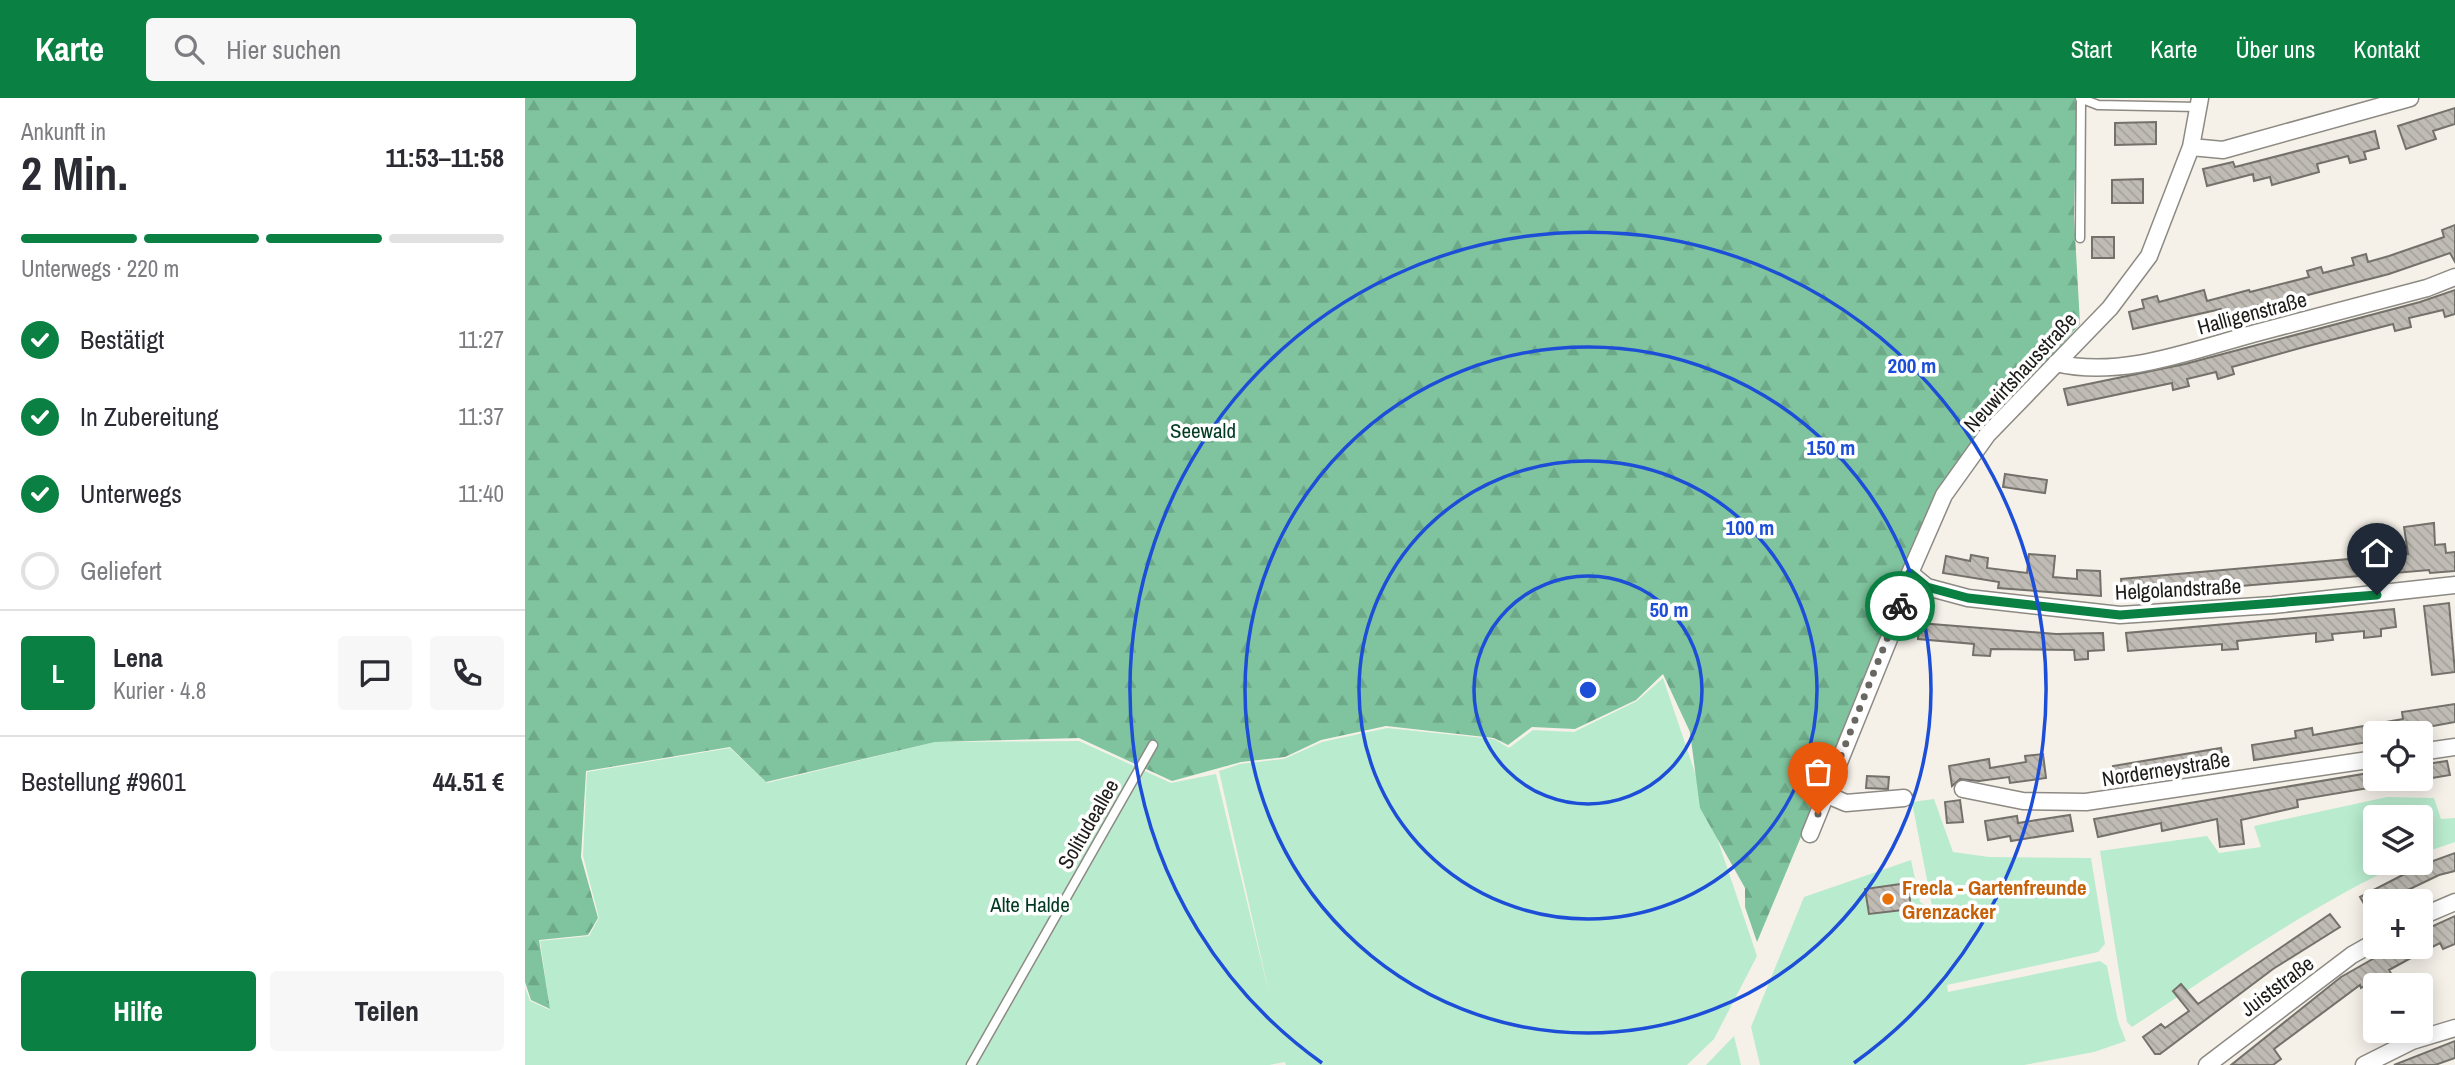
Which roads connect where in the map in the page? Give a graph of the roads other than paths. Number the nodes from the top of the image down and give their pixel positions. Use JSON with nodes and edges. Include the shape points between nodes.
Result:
{"nodes":[{"id":1,"x":2410,"y":98,"type":"edge"},
{"id":2,"x":2081,"y":99,"type":"edge"},
{"id":3,"x":2199,"y":103,"type":"edge"},
{"id":4,"x":2191,"y":147,"type":"junction"},
{"id":5,"x":2080,"y":238,"type":"dead end"},
{"id":6,"x":2455,"y":277,"type":"edge"},
{"id":7,"x":2056,"y":363,"type":"junction"},
{"id":8,"x":1910,"y":573,"type":"junction"},
{"id":9,"x":2455,"y":585,"type":"edge"},
{"id":10,"x":1153,"y":746,"type":"dead end"},
{"id":11,"x":2455,"y":747,"type":"edge"},
{"id":12,"x":2433,"y":750,"type":"edge"},
{"id":13,"x":2363,"y":761,"type":"edge"},
{"id":14,"x":1962,"y":789,"type":"dead end"},
{"id":15,"x":1825,"y":794,"type":"junction"},
{"id":16,"x":1904,"y":798,"type":"dead end"},
{"id":17,"x":1810,"y":834,"type":"dead end"},
{"id":18,"x":2455,"y":902,"type":"edge"},
{"id":19,"x":2433,"y":911,"type":"edge"},
{"id":20,"x":2363,"y":949,"type":"edge"},
{"id":21,"x":2455,"y":1028,"type":"edge"},
{"id":22,"x":2433,"y":1032,"type":"edge"},
{"id":23,"x":2404,"y":1043,"type":"edge"},
{"id":24,"x":971,"y":1065,"type":"edge"},
{"id":25,"x":2207,"y":1065,"type":"edge"},
{"id":26,"x":2364,"y":1065,"type":"edge"}],
"edges":[{"from":1,"to":4,"type":"street","via":[[2262,133],[2223,150]]},
{"from":2,"to":3,"type":"lane","via":[[2098,105]]},
{"from":2,"to":5,"type":"lane"},
{"from":3,"to":4,"type":"street","name":"Neuwirtshausstraße"},
{"from":4,"to":7,"type":"street","name":"Neuwirtshausstraße","via":[[2149,256],[2110,308]]},
{"from":6,"to":7,"type":"street","name":"Halligenstraße","via":[[2110,369]]},
{"from":7,"to":8,"type":"street","name":"Neuwirtshausstraße","via":[[1987,435],[1944,495]]},
{"from":8,"to":9,"type":"street","name":"Helgolandstraße","via":[[1927,587],[1968,598],[2120,615],[2273,605]]},
{"from":8,"to":15,"type":"street","name":"Neuwirtshausstraße","via":[[1891,634]]},
{"from":10,"to":24,"type":"lane","name":"Solitudeallee"},
{"from":11,"to":12,"type":"street"},
{"from":13,"to":14,"type":"street","name":"Norderneystraße","via":[[2086,802],[2023,801]]},
{"from":15,"to":16,"type":"street","via":[[1846,803]]},
{"from":15,"to":17,"type":"street","name":"Neuwirtshausstraße"},
{"from":18,"to":19,"type":"street"},
{"from":20,"to":25,"type":"street","name":"Juiststraße"},
{"from":21,"to":22,"type":"street"},
{"from":23,"to":26,"type":"street"}]}
